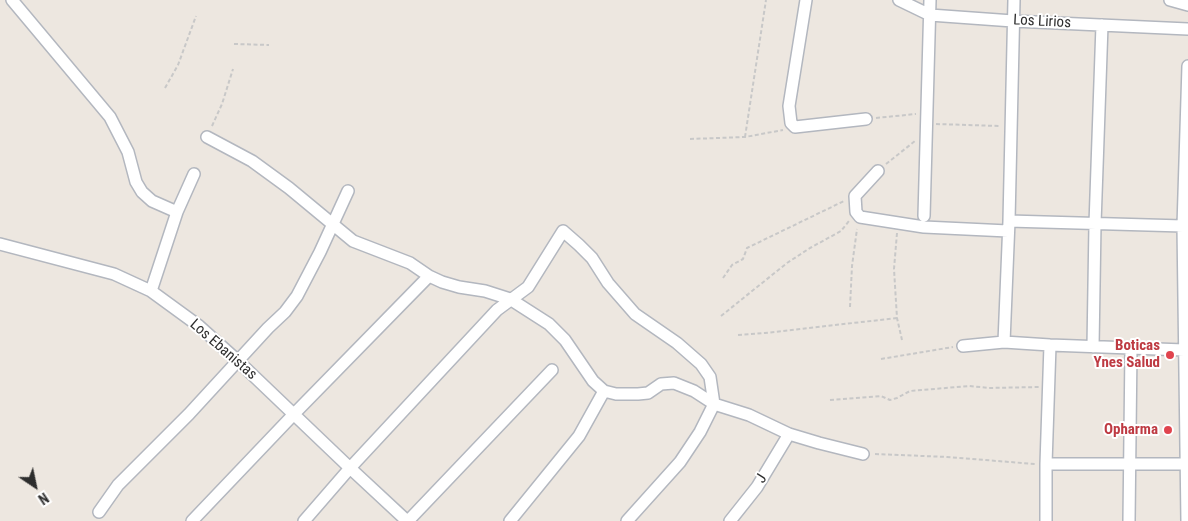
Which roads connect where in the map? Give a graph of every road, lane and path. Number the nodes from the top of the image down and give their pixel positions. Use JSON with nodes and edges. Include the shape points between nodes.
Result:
{"nodes":[{"id":1,"x":12,"y":0,"type":"edge"},
{"id":2,"x":766,"y":0,"type":"edge"},
{"id":3,"x":806,"y":0,"type":"edge"},
{"id":4,"x":899,"y":0,"type":"edge"},
{"id":5,"x":930,"y":0,"type":"edge"},
{"id":6,"x":1014,"y":0,"type":"edge"},
{"id":7,"x":1170,"y":0,"type":"edge"},
{"id":8,"x":1188,"y":7,"type":"edge"},
{"id":9,"x":930,"y":15,"type":"junction"},
{"id":10,"x":196,"y":16,"type":"dead end"},
{"id":11,"x":1014,"y":21,"type":"junction"},
{"id":12,"x":1102,"y":25,"type":"junction"},
{"id":13,"x":1188,"y":29,"type":"edge"},
{"id":14,"x":234,"y":44,"type":"dead end"},
{"id":15,"x":269,"y":45,"type":"dead end"},
{"id":16,"x":1188,"y":66,"type":"edge"},
{"id":17,"x":233,"y":69,"type":"dead end"},
{"id":18,"x":1188,"y":87,"type":"edge"},
{"id":19,"x":165,"y":88,"type":"dead end"},
{"id":20,"x":866,"y":119,"type":"joint"},
{"id":21,"x":927,"y":123,"type":"junction"},
{"id":22,"x":1012,"y":126,"type":"junction"},
{"id":23,"x":795,"y":127,"type":"junction"},
{"id":24,"x":745,"y":136,"type":"junction"},
{"id":25,"x":207,"y":137,"type":"joint"},
{"id":26,"x":690,"y":139,"type":"dead end"},
{"id":27,"x":878,"y":171,"type":"joint"},
{"id":28,"x":194,"y":174,"type":"dead end"},
{"id":29,"x":1187,"y":175,"type":"edge"},
{"id":30,"x":348,"y":191,"type":"dead end"},
{"id":31,"x":855,"y":196,"type":"junction"},
{"id":32,"x":177,"y":212,"type":"junction"},
{"id":33,"x":924,"y":216,"type":"dead end"},
{"id":34,"x":898,"y":222,"type":"junction"},
{"id":35,"x":333,"y":224,"type":"junction"},
{"id":36,"x":1095,"y":224,"type":"junction"},
{"id":37,"x":1009,"y":226,"type":"junction"},
{"id":38,"x":1184,"y":226,"type":"junction"},
{"id":39,"x":841,"y":232,"type":"dead end"},
{"id":40,"x":856,"y":234,"type":"dead end"},
{"id":41,"x":0,"y":244,"type":"edge"},
{"id":42,"x":1186,"y":273,"type":"edge"},
{"id":43,"x":429,"y":276,"type":"junction"},
{"id":44,"x":723,"y":278,"type":"dead end"},
{"id":45,"x":151,"y":291,"type":"junction"},
{"id":46,"x":510,"y":299,"type":"junction"},
{"id":47,"x":850,"y":307,"type":"dead end"},
{"id":48,"x":721,"y":316,"type":"dead end"},
{"id":49,"x":897,"y":318,"type":"junction"},
{"id":50,"x":1187,"y":323,"type":"edge"},
{"id":51,"x":738,"y":335,"type":"dead end"},
{"id":52,"x":902,"y":340,"type":"dead end"},
{"id":53,"x":1004,"y":342,"type":"junction"},
{"id":54,"x":1050,"y":345,"type":"junction"},
{"id":55,"x":963,"y":346,"type":"joint"},
{"id":56,"x":1093,"y":347,"type":"junction"},
{"id":57,"x":1131,"y":348,"type":"junction"},
{"id":58,"x":1184,"y":350,"type":"junction"},
{"id":59,"x":881,"y":359,"type":"dead end"},
{"id":60,"x":238,"y":360,"type":"junction"},
{"id":61,"x":552,"y":370,"type":"dead end"},
{"id":62,"x":1049,"y":387,"type":"junction"},
{"id":63,"x":604,"y":390,"type":"junction"},
{"id":64,"x":830,"y":400,"type":"dead end"},
{"id":65,"x":714,"y":404,"type":"junction"},
{"id":66,"x":294,"y":414,"type":"junction"},
{"id":67,"x":789,"y":434,"type":"junction"},
{"id":68,"x":863,"y":454,"type":"joint"},
{"id":69,"x":1046,"y":464,"type":"junction"},
{"id":70,"x":1129,"y":464,"type":"junction"},
{"id":71,"x":1186,"y":464,"type":"junction"},
{"id":72,"x":350,"y":468,"type":"junction"},
{"id":73,"x":99,"y":512,"type":"dead end"},
{"id":74,"x":192,"y":521,"type":"edge"},
{"id":75,"x":304,"y":521,"type":"edge"},
{"id":76,"x":408,"y":521,"type":"edge"},
{"id":77,"x":510,"y":521,"type":"edge"},
{"id":78,"x":628,"y":521,"type":"edge"},
{"id":79,"x":730,"y":521,"type":"edge"},
{"id":80,"x":1046,"y":521,"type":"edge"},
{"id":81,"x":1129,"y":521,"type":"edge"},
{"id":82,"x":1187,"y":521,"type":"edge"}],
"edges":[{"from":1,"to":32,"type":"street","via":[[110,117],[128,152],[142,192],[152,201]]},
{"from":2,"to":24,"type":"path"},
{"from":3,"to":23,"type":"street","via":[[789,106]]},
{"from":4,"to":9,"type":"street","name":"Los Lirios"},
{"from":5,"to":9,"type":"street"},
{"from":6,"to":11,"type":"street"},
{"from":7,"to":8,"type":"street"},
{"from":9,"to":11,"type":"street","name":"Los Lirios"},
{"from":9,"to":21,"type":"street"},
{"from":10,"to":19,"type":"path","via":[[178,65]]},
{"from":11,"to":12,"type":"street","name":"Los Lirios"},
{"from":11,"to":22,"type":"street"},
{"from":12,"to":13,"type":"street","name":"Los Lirios"},
{"from":12,"to":36,"type":"street"},
{"from":14,"to":15,"type":"path"},
{"from":16,"to":18,"type":"street"},
{"from":17,"to":25,"type":"path"},
{"from":18,"to":29,"type":"street"},
{"from":20,"to":21,"type":"path"},
{"from":20,"to":23,"type":"street"},
{"from":21,"to":22,"type":"path"},
{"from":21,"to":27,"type":"path"},
{"from":21,"to":33,"type":"street"},
{"from":22,"to":37,"type":"street"},
{"from":23,"to":24,"type":"path"},
{"from":24,"to":26,"type":"path"},
{"from":25,"to":35,"type":"street","via":[[252,161]]},
{"from":27,"to":31,"type":"street"},
{"from":28,"to":32,"type":"street"},
{"from":29,"to":38,"type":"street"},
{"from":30,"to":35,"type":"street"},
{"from":31,"to":34,"type":"street","via":[[856,212],[860,217]]},
{"from":31,"to":44,"type":"path","via":[[747,248],[744,259],[732,265]]},
{"from":32,"to":45,"type":"street"},
{"from":34,"to":37,"type":"street","via":[[924,227]]},
{"from":34,"to":49,"type":"path","via":[[894,269]]},
{"from":35,"to":43,"type":"street","via":[[353,242],[410,262]]},
{"from":35,"to":60,"type":"street","via":[[296,296]]},
{"from":36,"to":37,"type":"street"},
{"from":36,"to":38,"type":"street"},
{"from":36,"to":56,"type":"street"},
{"from":37,"to":53,"type":"street"},
{"from":38,"to":42,"type":"street"},
{"from":39,"to":48,"type":"path","via":[[788,263]]},
{"from":40,"to":47,"type":"path"},
{"from":41,"to":45,"type":"street","name":"Los Ebanistas","via":[[114,274]]},
{"from":42,"to":50,"type":"street"},
{"from":43,"to":46,"type":"street"},
{"from":43,"to":66,"type":"street"},
{"from":45,"to":60,"type":"street","name":"Los Ebanistas"},
{"from":46,"to":63,"type":"street","via":[[549,324],[565,340],[593,381]]},
{"from":46,"to":65,"type":"street","via":[[528,287],[563,232],[592,258],[608,283],[635,314],[701,364],[710,377]]},
{"from":46,"to":72,"type":"street"},
{"from":49,"to":51,"type":"path"},
{"from":49,"to":52,"type":"path"},
{"from":50,"to":58,"type":"street"},
{"from":53,"to":54,"type":"street"},
{"from":53,"to":55,"type":"street"},
{"from":54,"to":56,"type":"street"},
{"from":54,"to":62,"type":"street"},
{"from":55,"to":59,"type":"path"},
{"from":56,"to":57,"type":"street"},
{"from":57,"to":58,"type":"street"},
{"from":57,"to":70,"type":"street"},
{"from":58,"to":71,"type":"street"},
{"from":60,"to":66,"type":"street","name":"Los Ebanistas"},
{"from":60,"to":73,"type":"street","via":[[118,485]]},
{"from":61,"to":76,"type":"street"},
{"from":62,"to":64,"type":"path","via":[[969,386],[910,390],[890,400],[882,396]]},
{"from":62,"to":69,"type":"street"},
{"from":63,"to":65,"type":"street","via":[[616,394],[638,394],[648,393],[661,384],[674,384],[694,391]]},
{"from":63,"to":77,"type":"street","via":[[580,436]]},
{"from":65,"to":67,"type":"street","via":[[749,414]]},
{"from":65,"to":78,"type":"street","via":[[680,462]]},
{"from":66,"to":72,"type":"street","name":"Los Ebanistas"},
{"from":66,"to":74,"type":"street"},
{"from":67,"to":68,"type":"street"},
{"from":67,"to":79,"type":"street","name":"J","via":[[757,487]]},
{"from":68,"to":69,"type":"path"},
{"from":69,"to":70,"type":"street"},
{"from":69,"to":80,"type":"street"},
{"from":70,"to":71,"type":"street"},
{"from":70,"to":81,"type":"street"},
{"from":71,"to":82,"type":"street"},
{"from":72,"to":75,"type":"street"},
{"from":72,"to":76,"type":"street","name":"Los Ebanistas"}]}
